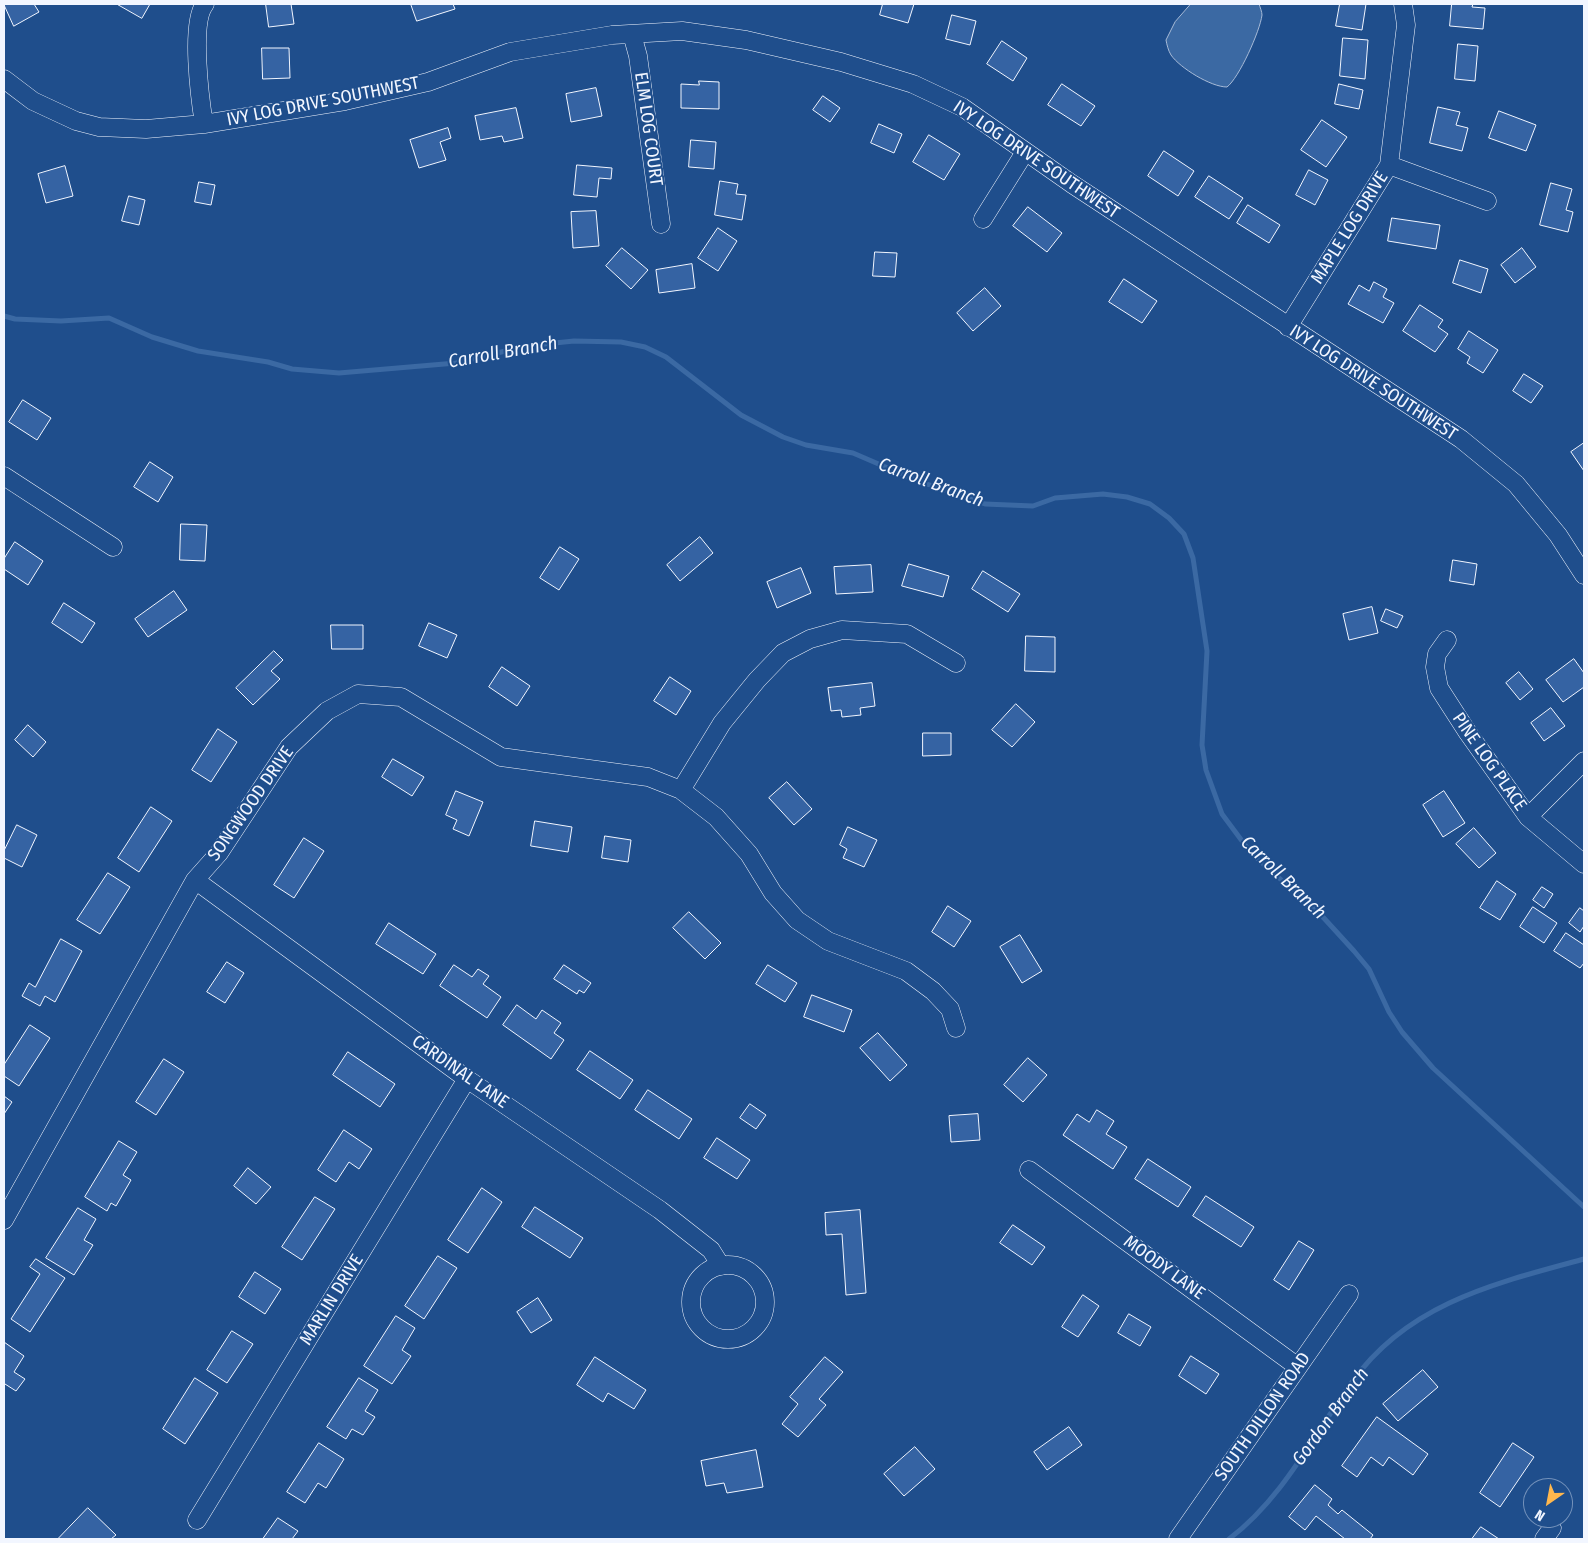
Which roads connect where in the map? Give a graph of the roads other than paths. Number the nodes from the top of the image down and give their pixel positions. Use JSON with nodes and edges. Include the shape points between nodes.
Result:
{"nodes":[{"id":1,"x":205,"y":4,"type":"edge"},
{"id":2,"x":1403,"y":4,"type":"edge"},
{"id":3,"x":632,"y":34,"type":"junction"},
{"id":4,"x":4,"y":79,"type":"edge"},
{"id":5,"x":204,"y":124,"type":"junction"},
{"id":6,"x":1026,"y":152,"type":"junction"},
{"id":7,"x":1389,"y":164,"type":"junction"},
{"id":8,"x":1487,"y":201,"type":"dead end"},
{"id":9,"x":983,"y":219,"type":"dead end"},
{"id":10,"x":661,"y":224,"type":"dead end"},
{"id":11,"x":1288,"y":327,"type":"junction"},
{"id":12,"x":4,"y":476,"type":"edge"},
{"id":13,"x":114,"y":547,"type":"dead end"},
{"id":14,"x":1584,"y":575,"type":"edge"},
{"id":15,"x":1447,"y":640,"type":"dead end"},
{"id":16,"x":956,"y":663,"type":"dead end"},
{"id":17,"x":1584,"y":761,"type":"edge"},
{"id":18,"x":681,"y":790,"type":"junction"},
{"id":19,"x":1528,"y":817,"type":"junction"},
{"id":20,"x":1584,"y":864,"type":"edge"},
{"id":21,"x":195,"y":880,"type":"junction"},
{"id":22,"x":956,"y":1028,"type":"dead end"},
{"id":23,"x":467,"y":1079,"type":"junction"},
{"id":24,"x":1029,"y":1170,"type":"dead end"},
{"id":25,"x":4,"y":1218,"type":"edge"},
{"id":26,"x":721,"y":1266,"type":"junction"},
{"id":27,"x":1349,"y":1294,"type":"dead end"},
{"id":28,"x":1298,"y":1367,"type":"junction"},
{"id":29,"x":197,"y":1520,"type":"dead end"},
{"id":30,"x":1178,"y":1539,"type":"edge"}],
"edges":[{"from":1,"to":5,"type":"street","via":[[199,11],[197,45]]},
{"from":2,"to":7,"type":"street","name":"MAPLE LOG DRIVE","via":[[1406,25]]},
{"from":3,"to":5,"type":"street","name":"IVY LOG DRIVE SOUTHWEST","via":[[510,52],[428,82],[345,101]]},
{"from":3,"to":6,"type":"street","name":"IVY LOG DRIVE SOUTHWEST","via":[[682,31],[746,40],[841,62],[913,84],[962,107]]},
{"from":3,"to":10,"type":"street","name":"ELM LOG COURT","via":[[638,56]]},
{"from":4,"to":5,"type":"street","name":"IVY LOG DRIVE SOUTHWEST","via":[[53,113],[99,127],[146,129]]},
{"from":6,"to":9,"type":"street"},
{"from":6,"to":11,"type":"street","name":"IVY LOG DRIVE SOUTHWEST"},
{"from":7,"to":8,"type":"street"},
{"from":7,"to":11,"type":"street","name":"MAPLE LOG DRIVE"},
{"from":11,"to":14,"type":"street","name":"IVY LOG DRIVE SOUTHWEST","via":[[1461,439],[1516,484],[1558,535]]},
{"from":12,"to":13,"type":"street"},
{"from":15,"to":19,"type":"street","name":"PINE LOG PLACE","via":[[1437,654],[1435,667],[1439,688]]},
{"from":16,"to":18,"type":"street","via":[[907,634],[842,630],[810,639],[783,653],[757,680],[722,723]]},
{"from":17,"to":19,"type":"street"},
{"from":18,"to":21,"type":"street","name":"SONGWOOD DRIVE","via":[[648,778],[501,757],[401,697],[358,694],[327,711],[289,747],[219,853]]},
{"from":18,"to":22,"type":"street","name":"SONGWOOD DRIVE","via":[[716,817],[749,854],[774,893],[797,920],[828,940],[906,971],[950,1009]]},
{"from":19,"to":20,"type":"street","name":"PINE LOG PLACE"},
{"from":21,"to":23,"type":"street","name":"CARDINAL LANE"},
{"from":21,"to":25,"type":"street","name":"SONGWOOD DRIVE"},
{"from":23,"to":26,"type":"street","name":"CARDINAL LANE","via":[[660,1210],[711,1250]]},
{"from":23,"to":29,"type":"street","name":"MARLIN DRIVE"},
{"from":24,"to":28,"type":"street","name":"MOODY LANE"},
{"from":26,"to":26,"type":"street","via":[[745,1269],[758,1281],[765,1298],[763,1315],[753,1330],[730,1339],[718,1338],[698,1324],[691,1300],[700,1278]]},
{"from":27,"to":28,"type":"street","name":"SOUTH DILLON ROAD"},
{"from":28,"to":30,"type":"street","name":"SOUTH DILLON ROAD"}]}
